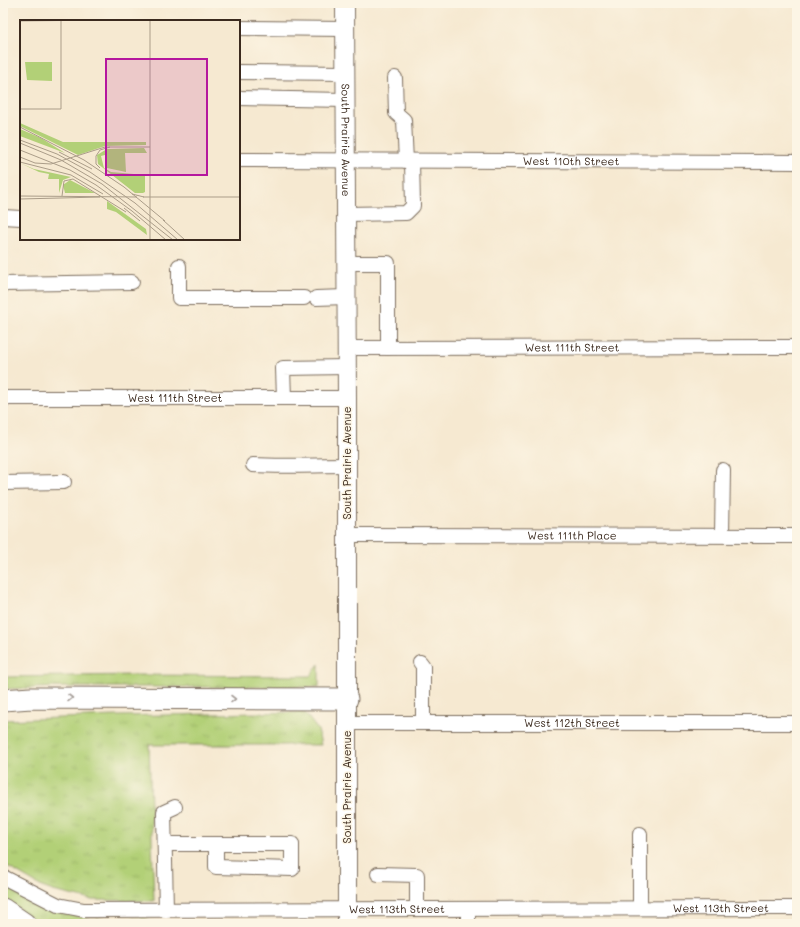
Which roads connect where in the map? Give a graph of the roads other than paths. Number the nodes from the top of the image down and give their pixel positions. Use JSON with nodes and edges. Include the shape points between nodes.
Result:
{"nodes":[{"id":1,"x":345,"y":3,"type":"edge"},
{"id":2,"x":240,"y":28,"type":"edge"},
{"id":3,"x":345,"y":29,"type":"junction"},
{"id":4,"x":240,"y":72,"type":"edge"},
{"id":5,"x":346,"y":73,"type":"junction"},
{"id":6,"x":395,"y":78,"type":"dead end"},
{"id":7,"x":240,"y":98,"type":"edge"},
{"id":8,"x":346,"y":100,"type":"junction"},
{"id":9,"x":240,"y":160,"type":"edge"},
{"id":10,"x":346,"y":160,"type":"junction"},
{"id":11,"x":409,"y":161,"type":"junction"},
{"id":12,"x":797,"y":162,"type":"edge"},
{"id":13,"x":346,"y":214,"type":"junction"},
{"id":14,"x":3,"y":217,"type":"edge"},
{"id":15,"x":20,"y":218,"type":"edge"},
{"id":16,"x":346,"y":264,"type":"junction"},
{"id":17,"x":179,"y":266,"type":"dead end"},
{"id":18,"x":132,"y":282,"type":"dead end"},
{"id":19,"x":3,"y":284,"type":"edge"},
{"id":20,"x":346,"y":297,"type":"junction"},
{"id":21,"x":797,"y":347,"type":"edge"},
{"id":22,"x":347,"y":348,"type":"junction"},
{"id":23,"x":388,"y":348,"type":"junction"},
{"id":24,"x":347,"y":367,"type":"junction"},
{"id":25,"x":3,"y":398,"type":"edge"},
{"id":26,"x":284,"y":398,"type":"junction"},
{"id":27,"x":347,"y":398,"type":"junction"},
{"id":28,"x":253,"y":465,"type":"dead end"},
{"id":29,"x":347,"y":465,"type":"junction"},
{"id":30,"x":723,"y":470,"type":"dead end"},
{"id":31,"x":64,"y":482,"type":"dead end"},
{"id":32,"x":3,"y":483,"type":"edge"},
{"id":33,"x":347,"y":535,"type":"junction"},
{"id":34,"x":722,"y":535,"type":"junction"},
{"id":35,"x":797,"y":536,"type":"edge"},
{"id":36,"x":420,"y":662,"type":"dead end"},
{"id":37,"x":31,"y":698,"type":"junction"},
{"id":38,"x":347,"y":699,"type":"junction"},
{"id":39,"x":3,"y":700,"type":"edge"},
{"id":40,"x":3,"y":710,"type":"edge"},
{"id":41,"x":347,"y":723,"type":"junction"},
{"id":42,"x":423,"y":723,"type":"junction"},
{"id":43,"x":797,"y":723,"type":"edge"},
{"id":44,"x":175,"y":807,"type":"dead end"},
{"id":45,"x":640,"y":834,"type":"dead end"},
{"id":46,"x":165,"y":844,"type":"junction"},
{"id":47,"x":216,"y":844,"type":"junction"},
{"id":48,"x":378,"y":874,"type":"dead end"},
{"id":49,"x":3,"y":877,"type":"edge"},
{"id":50,"x":417,"y":908,"type":"junction"},
{"id":51,"x":468,"y":908,"type":"junction"},
{"id":52,"x":640,"y":908,"type":"junction"},
{"id":53,"x":797,"y":908,"type":"edge"},
{"id":54,"x":3,"y":909,"type":"edge"},
{"id":55,"x":166,"y":910,"type":"junction"},
{"id":56,"x":347,"y":916,"type":"edge"},
{"id":57,"x":25,"y":924,"type":"edge"},
{"id":58,"x":468,"y":924,"type":"edge"}],
"edges":[{"from":1,"to":3,"type":"main road","name":"South Prairie Avenue"},
{"from":2,"to":3,"type":"street"},
{"from":3,"to":5,"type":"main road","name":"South Prairie Avenue"},
{"from":4,"to":5,"type":"street"},
{"from":5,"to":8,"type":"main road","name":"South Prairie Avenue"},
{"from":6,"to":11,"type":"street","via":[[396,113],[404,120]]},
{"from":7,"to":8,"type":"street"},
{"from":8,"to":10,"type":"main road","name":"South Prairie Avenue"},
{"from":9,"to":10,"type":"street","name":"West 110th Street"},
{"from":10,"to":11,"type":"street","name":"West 110th Street"},
{"from":10,"to":13,"type":"main road","name":"South Prairie Avenue"},
{"from":11,"to":12,"type":"street","name":"West 110th Street"},
{"from":11,"to":13,"type":"street","via":[[413,206],[406,213]]},
{"from":13,"to":16,"type":"main road","name":"South Prairie Avenue"},
{"from":14,"to":15,"type":"street"},
{"from":16,"to":20,"type":"main road","name":"South Prairie Avenue"},
{"from":16,"to":23,"type":"street","via":[[388,263]]},
{"from":17,"to":20,"type":"street","via":[[179,298]]},
{"from":18,"to":19,"type":"street"},
{"from":20,"to":22,"type":"main road","name":"South Prairie Avenue"},
{"from":21,"to":23,"type":"street","name":"West 111th Street"},
{"from":22,"to":23,"type":"street","name":"West 111th Street"},
{"from":22,"to":24,"type":"main road","name":"South Prairie Avenue"},
{"from":24,"to":26,"type":"street","via":[[283,368]]},
{"from":24,"to":27,"type":"main road","name":"South Prairie Avenue"},
{"from":25,"to":26,"type":"street","name":"West 111th Street"},
{"from":26,"to":27,"type":"street","name":"West 111th Street"},
{"from":27,"to":29,"type":"main road","name":"South Prairie Avenue"},
{"from":28,"to":29,"type":"street"},
{"from":29,"to":33,"type":"main road","name":"South Prairie Avenue"},
{"from":30,"to":34,"type":"street"},
{"from":31,"to":32,"type":"street"},
{"from":33,"to":34,"type":"street","name":"West 111th Place"},
{"from":33,"to":38,"type":"main road","name":"South Prairie Avenue"},
{"from":34,"to":35,"type":"street","name":"West 111th Place"},
{"from":36,"to":42,"type":"street","via":[[423,666]]},
{"from":37,"to":38,"type":"highway","one_way":true},
{"from":37,"to":39,"type":"highway"},
{"from":37,"to":40,"type":"highway"},
{"from":38,"to":41,"type":"main road","name":"South Prairie Avenue"},
{"from":41,"to":42,"type":"street","name":"West 112th Street"},
{"from":41,"to":56,"type":"main road","name":"South Prairie Avenue"},
{"from":42,"to":43,"type":"street","name":"West 112th Street"},
{"from":44,"to":46,"type":"street","via":[[164,812]]},
{"from":45,"to":52,"type":"street"},
{"from":46,"to":47,"type":"street"},
{"from":46,"to":55,"type":"street"},
{"from":47,"to":47,"type":"street","via":[[292,844],[292,869],[216,867]]},
{"from":48,"to":50,"type":"street","via":[[417,875]]},
{"from":49,"to":55,"type":"street","name":"West 113th Street","via":[[58,905],[84,910]]},
{"from":50,"to":51,"type":"street","name":"West 113th Street"},
{"from":50,"to":56,"type":"street","name":"West 113th Street"},
{"from":51,"to":52,"type":"street","name":"West 113th Street"},
{"from":51,"to":58,"type":"street"},
{"from":52,"to":53,"type":"street","name":"West 113th Street"},
{"from":54,"to":57,"type":"highway"},
{"from":55,"to":56,"type":"street","name":"West 113th Street"}]}
